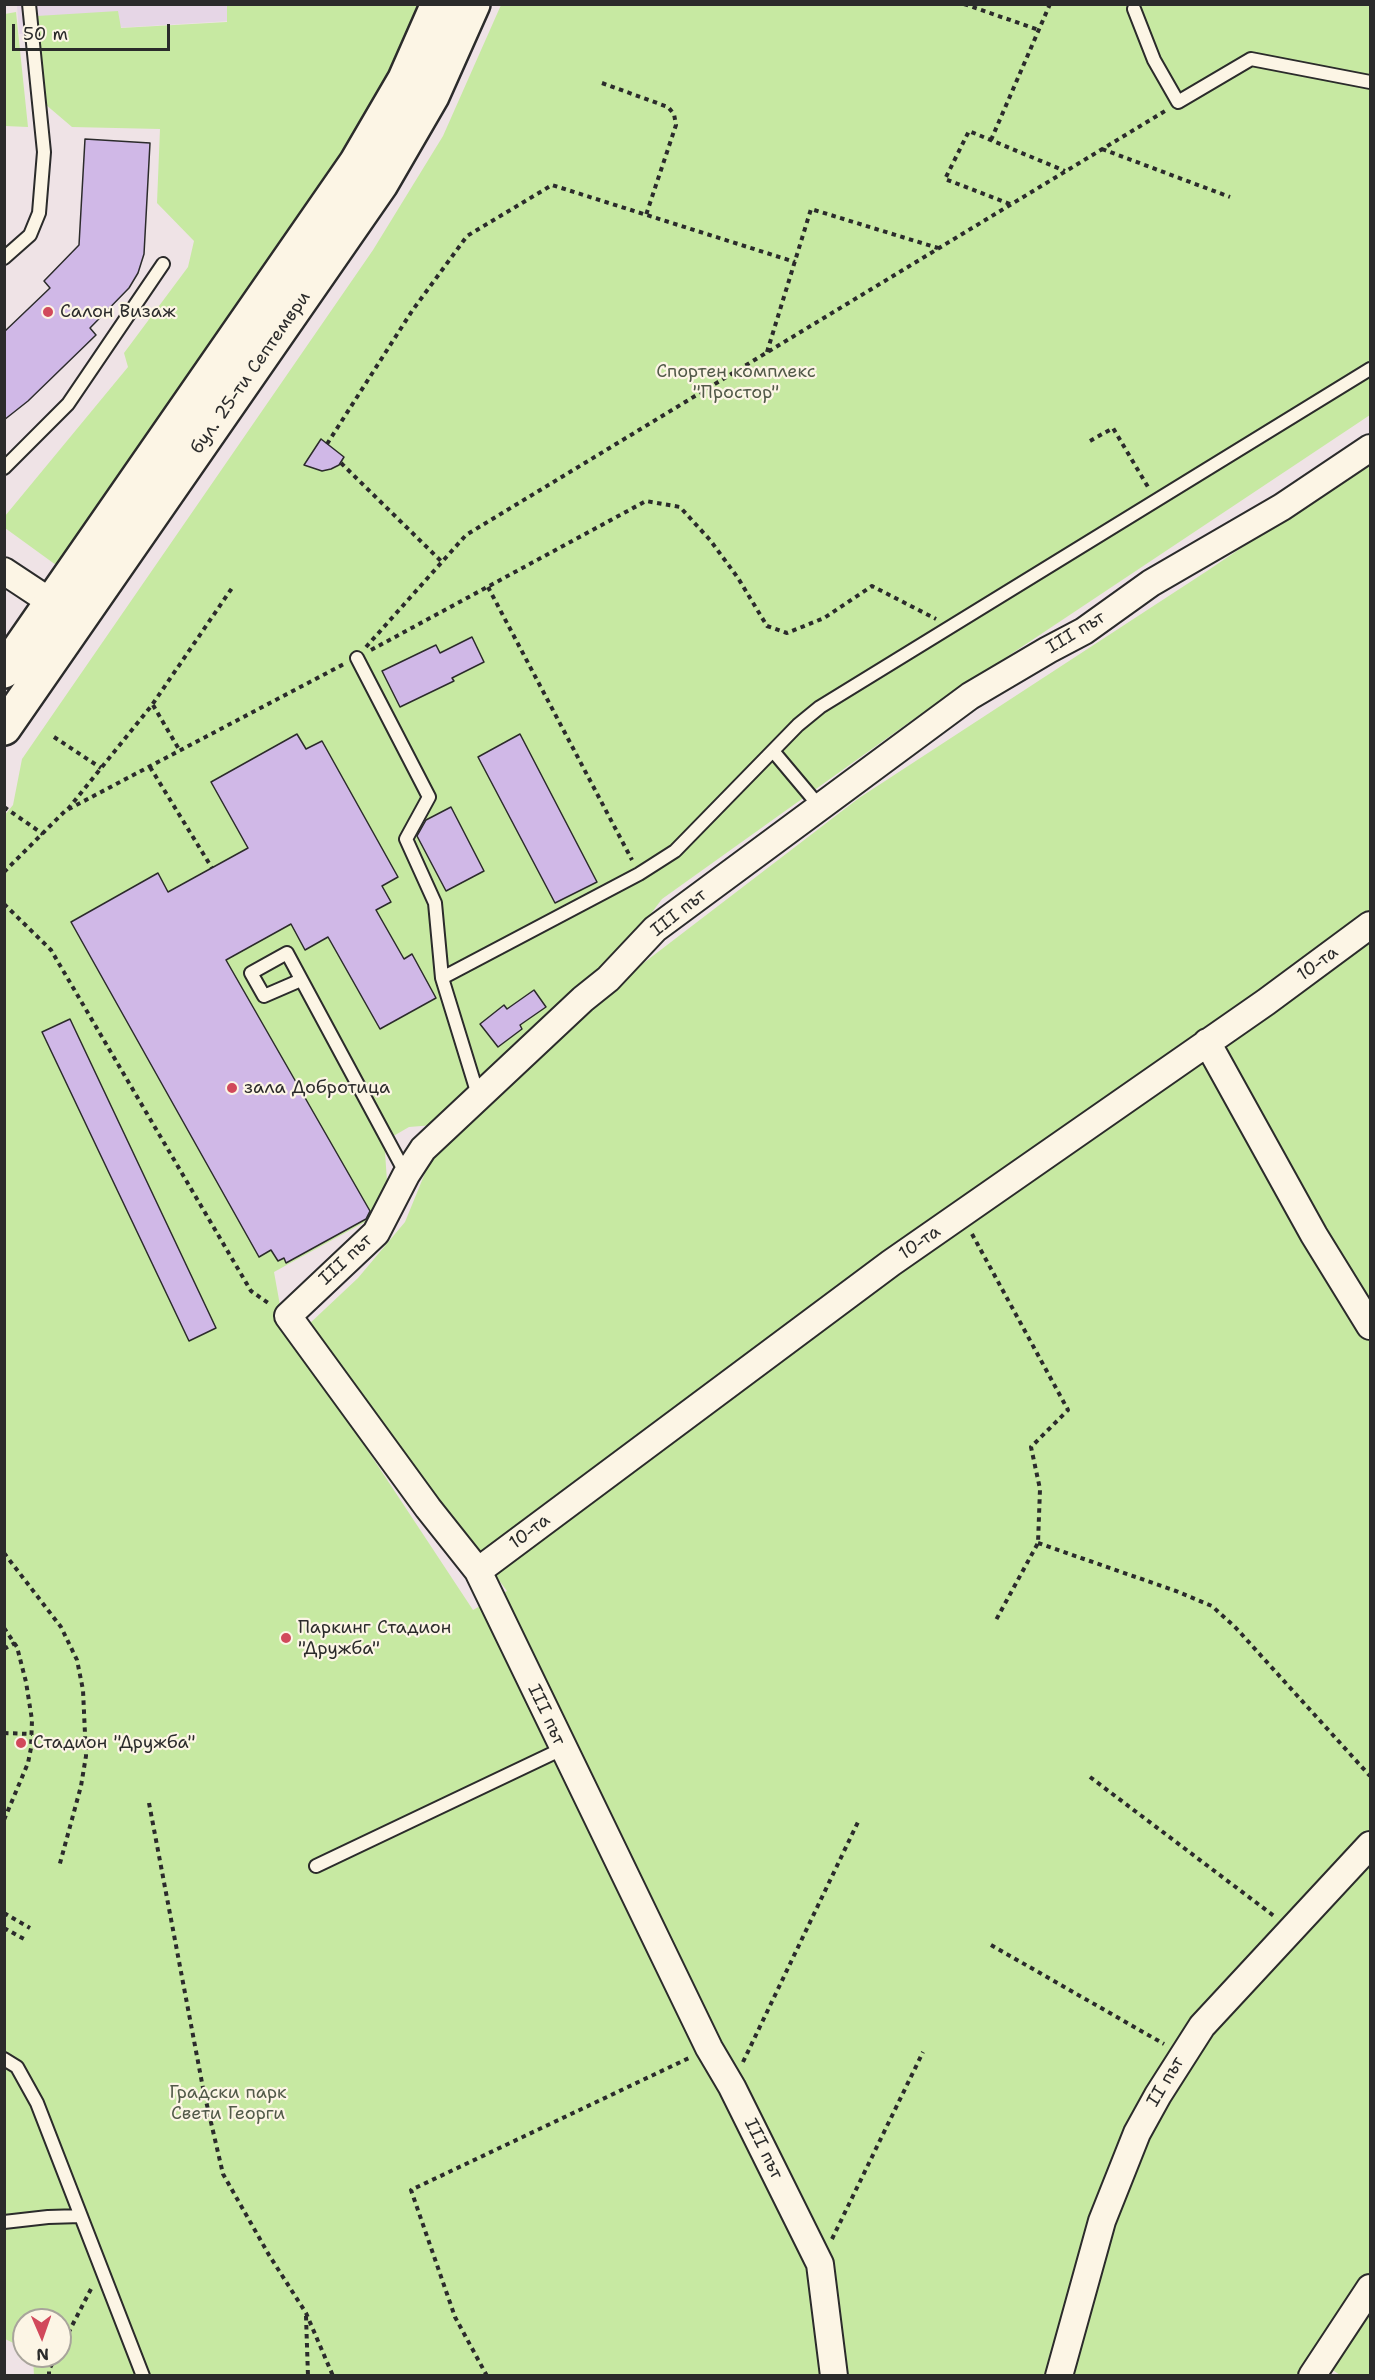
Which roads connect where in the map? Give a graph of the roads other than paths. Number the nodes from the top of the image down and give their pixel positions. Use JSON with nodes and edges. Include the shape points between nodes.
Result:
{"nodes":[{"id":1,"x":28,"y":4,"type":"edge"},
{"id":2,"x":438,"y":4,"type":"edge"},
{"id":3,"x":473,"y":4,"type":"edge"},
{"id":4,"x":1134,"y":9,"type":"dead end"},
{"id":5,"x":1371,"y":82,"type":"edge"},
{"id":6,"x":4,"y":258,"type":"edge"},
{"id":7,"x":163,"y":264,"type":"dead end"},
{"id":8,"x":1371,"y":369,"type":"edge"},
{"id":9,"x":1371,"y":448,"type":"edge"},
{"id":10,"x":4,"y":468,"type":"edge"},
{"id":11,"x":4,"y":571,"type":"edge"},
{"id":12,"x":52,"y":602,"type":"junction"},
{"id":13,"x":78,"y":621,"type":"junction"},
{"id":14,"x":357,"y":657,"type":"road end"},
{"id":15,"x":4,"y":670,"type":"edge"},
{"id":16,"x":4,"y":728,"type":"edge"},
{"id":17,"x":773,"y":751,"type":"junction"},
{"id":18,"x":820,"y":807,"type":"junction"},
{"id":19,"x":1371,"y":925,"type":"edge"},
{"id":20,"x":442,"y":978,"type":"junction"},
{"id":21,"x":301,"y":980,"type":"dead end"},
{"id":22,"x":1207,"y":1042,"type":"junction"},
{"id":23,"x":478,"y":1095,"type":"junction"},
{"id":24,"x":406,"y":1175,"type":"junction"},
{"id":25,"x":1371,"y":1326,"type":"edge"},
{"id":26,"x":478,"y":1571,"type":"junction"},
{"id":27,"x":562,"y":1749,"type":"junction"},
{"id":28,"x":1371,"y":1845,"type":"edge"},
{"id":29,"x":316,"y":1866,"type":"dead end"},
{"id":30,"x":4,"y":2059,"type":"edge"},
{"id":31,"x":81,"y":2216,"type":"junction"},
{"id":32,"x":4,"y":2222,"type":"edge"},
{"id":33,"x":1371,"y":2288,"type":"edge"},
{"id":34,"x":143,"y":2376,"type":"edge"},
{"id":35,"x":834,"y":2376,"type":"edge"},
{"id":36,"x":1059,"y":2376,"type":"edge"},
{"id":37,"x":1312,"y":2376,"type":"edge"}],
"edges":[{"from":1,"to":6,"type":"lane","via":[[43,172],[39,213],[30,235]]},
{"from":2,"to":12,"type":"main road","name":"бул. 25-ти Септември","via":[[405,79],[356,163]]},
{"from":3,"to":13,"type":"main road","name":"бул. 25-ти Септември","via":[[432,96],[381,184]]},
{"from":4,"to":5,"type":"lane","via":[[1154,60],[1178,102],[1251,59]]},
{"from":7,"to":10,"type":"lane","via":[[68,404]]},
{"from":8,"to":17,"type":"lane","via":[[820,707]]},
{"from":9,"to":18,"type":"street","name":"ІІІ път","via":[[1282,507],[1151,583],[1084,631],[970,696]]},
{"from":11,"to":12,"type":"street"},
{"from":12,"to":13,"type":"street"},
{"from":12,"to":15,"type":"main road","name":"бул. 25-ти Септември"},
{"from":13,"to":16,"type":"main road","name":"бул. 25-ти Септември"},
{"from":14,"to":20,"type":"lane","via":[[429,797],[406,839],[435,903]]},
{"from":17,"to":18,"type":"lane"},
{"from":17,"to":20,"type":"lane","via":[[675,851]]},
{"from":18,"to":23,"type":"street","name":"ІІІ път","via":[[655,929],[608,979]]},
{"from":19,"to":22,"type":"street","name":"10-та"},
{"from":20,"to":23,"type":"lane"},
{"from":21,"to":24,"type":"lane"},
{"from":22,"to":25,"type":"street","via":[[1314,1236]]},
{"from":22,"to":26,"type":"street","name":"10-та","via":[[961,1214]]},
{"from":23,"to":24,"type":"street","name":"ІІІ път","via":[[423,1149]]},
{"from":24,"to":26,"type":"street","name":"ІІІ път","via":[[376,1233],[288,1316]]},
{"from":26,"to":27,"type":"street","name":"ІІІ път"},
{"from":27,"to":29,"type":"lane"},
{"from":27,"to":35,"type":"street","name":"ІІІ път","via":[[820,2264]]},
{"from":28,"to":36,"type":"street","name":"ІІ път","via":[[1202,2026],[1182,2055],[1137,2133],[1119,2176],[1102,2222]]},
{"from":30,"to":31,"type":"lane","via":[[16,2067],[37,2103]]},
{"from":31,"to":32,"type":"lane"},
{"from":31,"to":34,"type":"lane"},
{"from":33,"to":37,"type":"street"}]}
